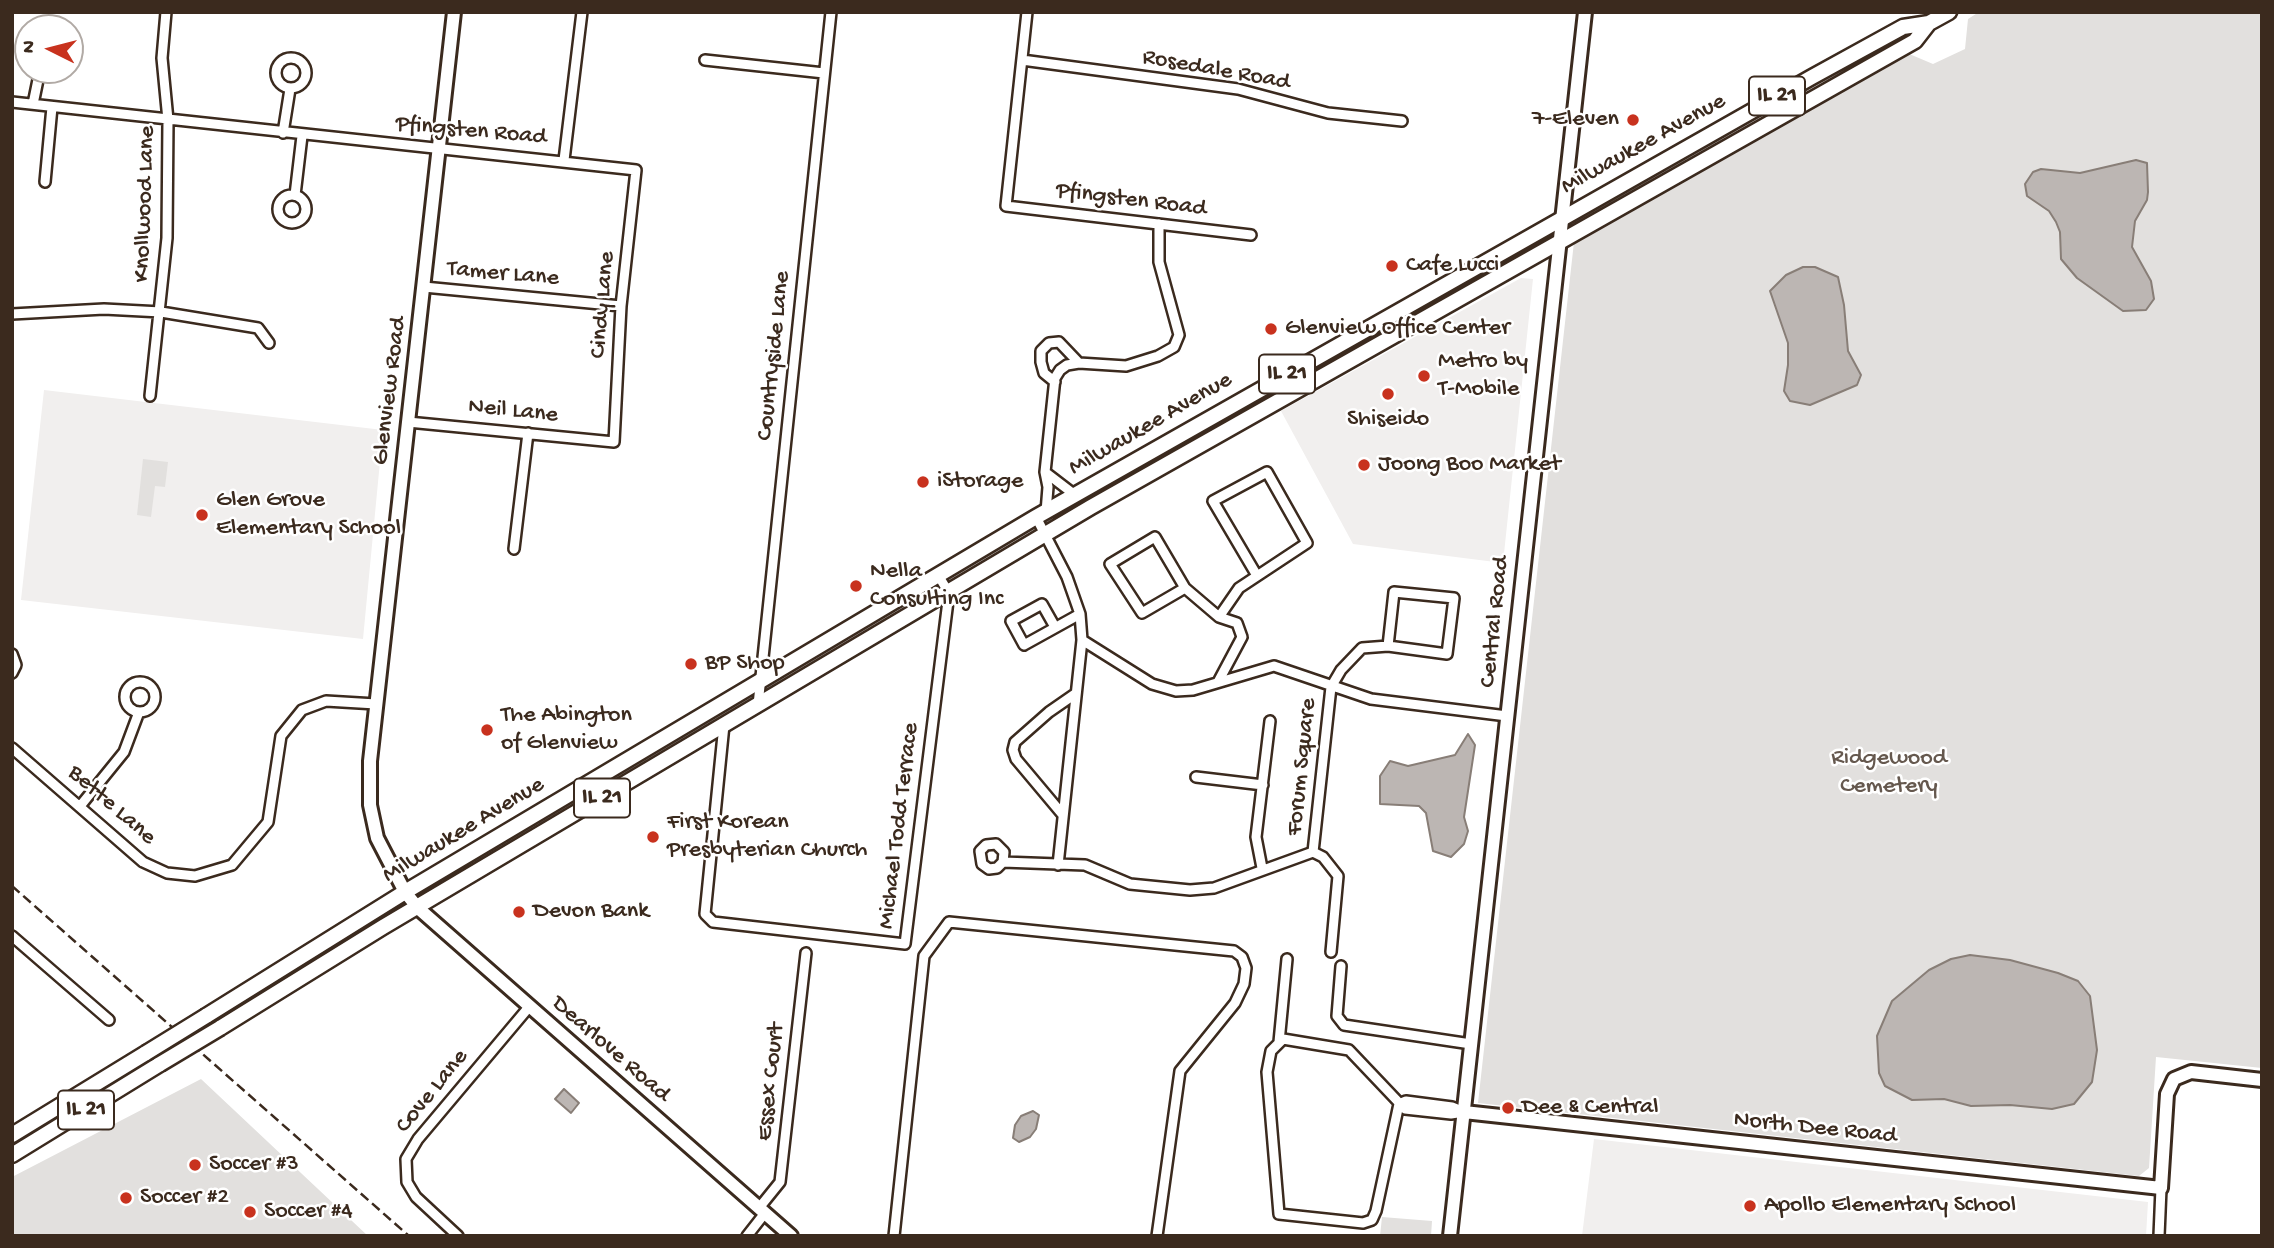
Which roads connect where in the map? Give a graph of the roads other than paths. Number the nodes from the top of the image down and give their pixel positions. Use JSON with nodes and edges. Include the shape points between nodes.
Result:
{"nodes":[{"id":1,"x":166,"y":12,"type":"edge"},
{"id":2,"x":454,"y":12,"type":"edge"},
{"id":3,"x":582,"y":12,"type":"edge"},
{"id":4,"x":831,"y":12,"type":"edge"},
{"id":5,"x":1027,"y":12,"type":"edge"},
{"id":6,"x":1584,"y":12,"type":"edge"},
{"id":7,"x":1949,"y":12,"type":"edge"},
{"id":8,"x":1929,"y":23,"type":"junction"},
{"id":9,"x":705,"y":60,"type":"dead end"},
{"id":10,"x":1022,"y":60,"type":"junction"},
{"id":11,"x":824,"y":73,"type":"junction"},
{"id":12,"x":37,"y":84,"type":"edge"},
{"id":13,"x":290,"y":89,"type":"dead end"},
{"id":14,"x":12,"y":102,"type":"edge"},
{"id":15,"x":33,"y":104,"type":"junction"},
{"id":16,"x":52,"y":107,"type":"junction"},
{"id":17,"x":168,"y":120,"type":"junction"},
{"id":18,"x":1402,"y":121,"type":"dead end"},
{"id":19,"x":283,"y":133,"type":"junction"},
{"id":20,"x":302,"y":136,"type":"junction"},
{"id":21,"x":439,"y":149,"type":"junction"},
{"id":22,"x":564,"y":160,"type":"junction"},
{"id":23,"x":636,"y":170,"type":"joint"},
{"id":24,"x":45,"y":182,"type":"dead end"},
{"id":25,"x":295,"y":195,"type":"dead end"},
{"id":26,"x":1562,"y":217,"type":"junction"},
{"id":27,"x":1159,"y":225,"type":"junction"},
{"id":28,"x":1251,"y":235,"type":"dead end"},
{"id":29,"x":1559,"y":241,"type":"junction"},
{"id":30,"x":424,"y":287,"type":"junction"},
{"id":31,"x":1409,"y":304,"type":"junction"},
{"id":32,"x":621,"y":306,"type":"junction"},
{"id":33,"x":161,"y":312,"type":"junction"},
{"id":34,"x":12,"y":314,"type":"edge"},
{"id":35,"x":269,"y":343,"type":"dead end"},
{"id":36,"x":1079,"y":363,"type":"junction"},
{"id":37,"x":1343,"y":363,"type":"junction"},
{"id":38,"x":1055,"y":382,"type":"junction"},
{"id":39,"x":150,"y":396,"type":"dead end"},
{"id":40,"x":408,"y":422,"type":"junction"},
{"id":41,"x":528,"y":433,"type":"junction"},
{"id":42,"x":614,"y":442,"type":"joint"},
{"id":43,"x":1045,"y":472,"type":"junction"},
{"id":44,"x":1075,"y":495,"type":"junction"},
{"id":45,"x":1041,"y":514,"type":"junction"},
{"id":46,"x":1046,"y":535,"type":"junction"},
{"id":47,"x":514,"y":549,"type":"dead end"},
{"id":48,"x":1256,"y":574,"type":"junction"},
{"id":49,"x":938,"y":575,"type":"junction"},
{"id":50,"x":1185,"y":588,"type":"junction"},
{"id":51,"x":949,"y":593,"type":"junction"},
{"id":52,"x":1080,"y":614,"type":"junction"},
{"id":53,"x":1219,"y":617,"type":"junction"},
{"id":54,"x":1055,"y":627,"type":"junction"},
{"id":55,"x":1082,"y":640,"type":"junction"},
{"id":56,"x":1388,"y":646,"type":"junction"},
{"id":57,"x":12,"y":654,"type":"edge"},
{"id":58,"x":12,"y":673,"type":"edge"},
{"id":59,"x":760,"y":681,"type":"junction"},
{"id":60,"x":1218,"y":682,"type":"junction"},
{"id":61,"x":1331,"y":687,"type":"junction"},
{"id":62,"x":1075,"y":694,"type":"junction"},
{"id":63,"x":376,"y":704,"type":"junction"},
{"id":64,"x":758,"y":705,"type":"junction"},
{"id":65,"x":139,"y":712,"type":"dead end"},
{"id":66,"x":1507,"y":716,"type":"junction"},
{"id":67,"x":1270,"y":721,"type":"dead end"},
{"id":68,"x":724,"y":725,"type":"junction"},
{"id":69,"x":12,"y":748,"type":"edge"},
{"id":70,"x":1196,"y":777,"type":"dead end"},
{"id":71,"x":1263,"y":785,"type":"junction"},
{"id":72,"x":81,"y":805,"type":"junction"},
{"id":73,"x":1063,"y":815,"type":"junction"},
{"id":74,"x":1313,"y":852,"type":"junction"},
{"id":75,"x":1003,"y":862,"type":"dead end"},
{"id":76,"x":1058,"y":865,"type":"junction"},
{"id":77,"x":1262,"y":868,"type":"junction"},
{"id":78,"x":405,"y":892,"type":"junction"},
{"id":79,"x":418,"y":908,"type":"junction"},
{"id":80,"x":12,"y":936,"type":"edge"},
{"id":81,"x":1331,"y":952,"type":"dead end"},
{"id":82,"x":806,"y":953,"type":"dead end"},
{"id":83,"x":1287,"y":959,"type":"dead end"},
{"id":84,"x":1341,"y":966,"type":"dead end"},
{"id":85,"x":529,"y":1007,"type":"junction"},
{"id":86,"x":109,"y":1020,"type":"dead end"},
{"id":87,"x":1281,"y":1041,"type":"junction"},
{"id":88,"x":1471,"y":1044,"type":"junction"},
{"id":89,"x":2262,"y":1080,"type":"edge"},
{"id":90,"x":1399,"y":1104,"type":"junction"},
{"id":91,"x":1464,"y":1112,"type":"junction"},
{"id":92,"x":12,"y":1135,"type":"edge"},
{"id":93,"x":12,"y":1155,"type":"edge"},
{"id":94,"x":2161,"y":1188,"type":"junction"},
{"id":95,"x":762,"y":1211,"type":"junction"},
{"id":96,"x":458,"y":1236,"type":"edge"},
{"id":97,"x":747,"y":1236,"type":"edge"},
{"id":98,"x":790,"y":1236,"type":"edge"},
{"id":99,"x":894,"y":1236,"type":"edge"},
{"id":100,"x":1157,"y":1236,"type":"edge"},
{"id":101,"x":1450,"y":1236,"type":"edge"},
{"id":102,"x":2159,"y":1236,"type":"edge"}],
"edges":[{"from":1,"to":17,"type":"street","name":"Knollwood Lane","via":[[162,58]]},
{"from":2,"to":21,"type":"main road","name":"Glenview Road"},
{"from":3,"to":22,"type":"street"},
{"from":4,"to":11,"type":"street","name":"Countryside Lane"},
{"from":5,"to":10,"type":"street"},
{"from":6,"to":26,"type":"main road","name":"Central Road"},
{"from":7,"to":8,"type":"main road"},
{"from":8,"to":26,"type":"main road","name":"Milwaukee Avenue","number":"IL 21","via":[[1903,27]]},
{"from":8,"to":29,"type":"main road","name":"Milwaukee Avenue","number":"IL 21","via":[[1914,41]]},
{"from":9,"to":11,"type":"street"},
{"from":10,"to":18,"type":"street","name":"Rosedale Road","via":[[1238,89],[1328,113]]},
{"from":10,"to":27,"type":"street","name":"Pfingsten Road","via":[[1006,206]]},
{"from":11,"to":59,"type":"street","name":"Countryside Lane"},
{"from":12,"to":15,"type":"street"},
{"from":13,"to":19,"type":"street"},
{"from":14,"to":15,"type":"street","name":"Pfingsten Road"},
{"from":15,"to":16,"type":"street","name":"Pfingsten Road"},
{"from":16,"to":17,"type":"street","name":"Pfingsten Road"},
{"from":16,"to":24,"type":"street"},
{"from":17,"to":19,"type":"street","name":"Pfingsten Road"},
{"from":17,"to":33,"type":"street","name":"Knollwood Lane"},
{"from":19,"to":20,"type":"street","name":"Pfingsten Road"},
{"from":20,"to":21,"type":"street","name":"Pfingsten Road"},
{"from":20,"to":25,"type":"street"},
{"from":21,"to":22,"type":"street","name":"Pfingsten Road"},
{"from":21,"to":30,"type":"main road","name":"Glenview Road"},
{"from":22,"to":23,"type":"street","name":"Pfingsten Road"},
{"from":23,"to":32,"type":"street","name":"Cindy Lane"},
{"from":26,"to":29,"type":"main road","name":"Central Road"},
{"from":26,"to":31,"type":"main road","name":"Milwaukee Avenue","number":"IL 21"},
{"from":27,"to":28,"type":"street","name":"Pfingsten Road"},
{"from":27,"to":36,"type":"street","via":[[1159,262],[1178,323],[1174,347],[1126,366]]},
{"from":29,"to":37,"type":"main road","name":"Milwaukee Avenue","number":"IL 21"},
{"from":29,"to":66,"type":"main road","name":"Central Road"},
{"from":30,"to":32,"type":"street","name":"Tamer Lane"},
{"from":30,"to":40,"type":"main road","name":"Glenview Road"},
{"from":31,"to":37,"type":"main road","via":[[1398,317],[1347,345]]},
{"from":31,"to":44,"type":"main road","name":"Milwaukee Avenue","number":"IL 21"},
{"from":32,"to":42,"type":"street","name":"Cindy Lane"},
{"from":33,"to":34,"type":"street","via":[[104,309]]},
{"from":33,"to":35,"type":"street","via":[[258,328]]},
{"from":33,"to":39,"type":"street","name":"Knollwood Lane"},
{"from":36,"to":38,"type":"street","via":[[1060,370]]},
{"from":36,"to":38,"type":"street","via":[[1059,342],[1049,343],[1041,351],[1041,362],[1044,373]]},
{"from":37,"to":46,"type":"main road","name":"Milwaukee Avenue","number":"IL 21"},
{"from":38,"to":43,"type":"street"},
{"from":40,"to":41,"type":"street","name":"Neil Lane"},
{"from":40,"to":63,"type":"main road","name":"Glenview Road"},
{"from":41,"to":42,"type":"street","name":"Neil Lane"},
{"from":41,"to":47,"type":"street"},
{"from":43,"to":44,"type":"street"},
{"from":43,"to":45,"type":"street","via":[[1048,487]]},
{"from":44,"to":45,"type":"main road","name":"Milwaukee Avenue","number":"IL 21"},
{"from":45,"to":46,"type":"street"},
{"from":45,"to":49,"type":"main road","name":"Milwaukee Avenue","number":"IL 21"},
{"from":46,"to":51,"type":"main road","name":"Milwaukee Avenue","number":"IL 21"},
{"from":46,"to":52,"type":"street"},
{"from":48,"to":48,"type":"street","via":[[1213,501],[1267,471],[1307,542]]},
{"from":48,"to":53,"type":"street","via":[[1238,588]]},
{"from":49,"to":51,"type":"street"},
{"from":49,"to":59,"type":"main road","name":"Milwaukee Avenue","number":"IL 21"},
{"from":50,"to":50,"type":"street","via":[[1155,537],[1111,564],[1142,613]]},
{"from":50,"to":53,"type":"street"},
{"from":51,"to":64,"type":"main road","name":"Milwaukee Avenue","number":"IL 21"},
{"from":51,"to":68,"type":"street","name":"Michael Todd Terrace","via":[[905,944],[713,922],[705,915]]},
{"from":52,"to":54,"type":"street"},
{"from":52,"to":55,"type":"street"},
{"from":53,"to":60,"type":"street","via":[[1237,623],[1242,637]]},
{"from":54,"to":54,"type":"street","via":[[1042,604],[1011,621],[1024,645]]},
{"from":55,"to":60,"type":"street","via":[[1152,684],[1176,691]]},
{"from":55,"to":62,"type":"street"},
{"from":56,"to":56,"type":"street","via":[[1447,654],[1454,598],[1394,592]]},
{"from":56,"to":61,"type":"street","via":[[1362,648]]},
{"from":57,"to":58,"type":"street","via":[[16,665]]},
{"from":59,"to":64,"type":"street","name":"Countryside Lane"},
{"from":59,"to":78,"type":"main road","name":"Milwaukee Avenue","number":"IL 21"},
{"from":60,"to":61,"type":"street","via":[[1274,666]]},
{"from":61,"to":66,"type":"street","via":[[1371,699]]},
{"from":61,"to":74,"type":"street","name":"Forum Square"},
{"from":62,"to":73,"type":"street"},
{"from":62,"to":73,"type":"street","via":[[1038,721],[1015,742],[1013,750]]},
{"from":63,"to":72,"type":"street","name":"Bette Lane","via":[[326,701],[302,709],[281,736],[268,822],[232,865],[195,876],[167,873],[143,862]]},
{"from":63,"to":78,"type":"main road","name":"Glenview Road","via":[[370,806],[377,838]]},
{"from":64,"to":68,"type":"main road","name":"Milwaukee Avenue","number":"IL 21"},
{"from":65,"to":72,"type":"street","via":[[124,752]]},
{"from":66,"to":88,"type":"main road","name":"Central Road"},
{"from":67,"to":71,"type":"street"},
{"from":68,"to":79,"type":"main road","name":"Milwaukee Avenue","number":"IL 21"},
{"from":69,"to":72,"type":"street","name":"Bette Lane"},
{"from":70,"to":71,"type":"street"},
{"from":71,"to":77,"type":"street","via":[[1256,837]]},
{"from":73,"to":76,"type":"street"},
{"from":74,"to":77,"type":"street"},
{"from":74,"to":81,"type":"street","via":[[1338,876]]},
{"from":75,"to":76,"type":"street"},
{"from":76,"to":77,"type":"street","via":[[1085,865],[1130,884],[1190,890],[1214,888]]},
{"from":78,"to":79,"type":"main road","name":"Dearlove Road"},
{"from":78,"to":92,"type":"main road","name":"Milwaukee Avenue","number":"IL 21","bridge":true},
{"from":79,"to":85,"type":"main road","name":"Dearlove Road"},
{"from":79,"to":93,"type":"main road","name":"Milwaukee Avenue","number":"IL 21","bridge":true},
{"from":80,"to":86,"type":"street"},
{"from":82,"to":95,"type":"street","name":"Essex Court","via":[[779,1182]]},
{"from":83,"to":87,"type":"street"},
{"from":84,"to":88,"type":"street","via":[[1337,1016],[1344,1025]]},
{"from":85,"to":95,"type":"main road","name":"Dearlove Road"},
{"from":85,"to":96,"type":"street","name":"Cove Lane","via":[[406,1159],[407,1182],[416,1197]]},
{"from":87,"to":90,"type":"street","via":[[1349,1050]]},
{"from":87,"to":90,"type":"street","via":[[1271,1051],[1267,1072],[1279,1214],[1363,1223],[1372,1220]]},
{"from":88,"to":91,"type":"main road","name":"Central Road"},
{"from":89,"to":94,"type":"main road","via":[[2191,1072],[2174,1079],[2167,1094]]},
{"from":90,"to":91,"type":"street","via":[[1417,1110]]},
{"from":91,"to":94,"type":"main road","name":"North Dee Road"},
{"from":91,"to":101,"type":"main road","name":"Central Road"},
{"from":94,"to":102,"type":"street"},
{"from":95,"to":97,"type":"street"},
{"from":95,"to":98,"type":"main road","name":"Dearlove Road"},
{"from":99,"to":100,"type":"street","via":[[924,957],[949,922],[1234,951],[1242,957],[1244,984],[1235,1003],[1180,1071]]}]}
